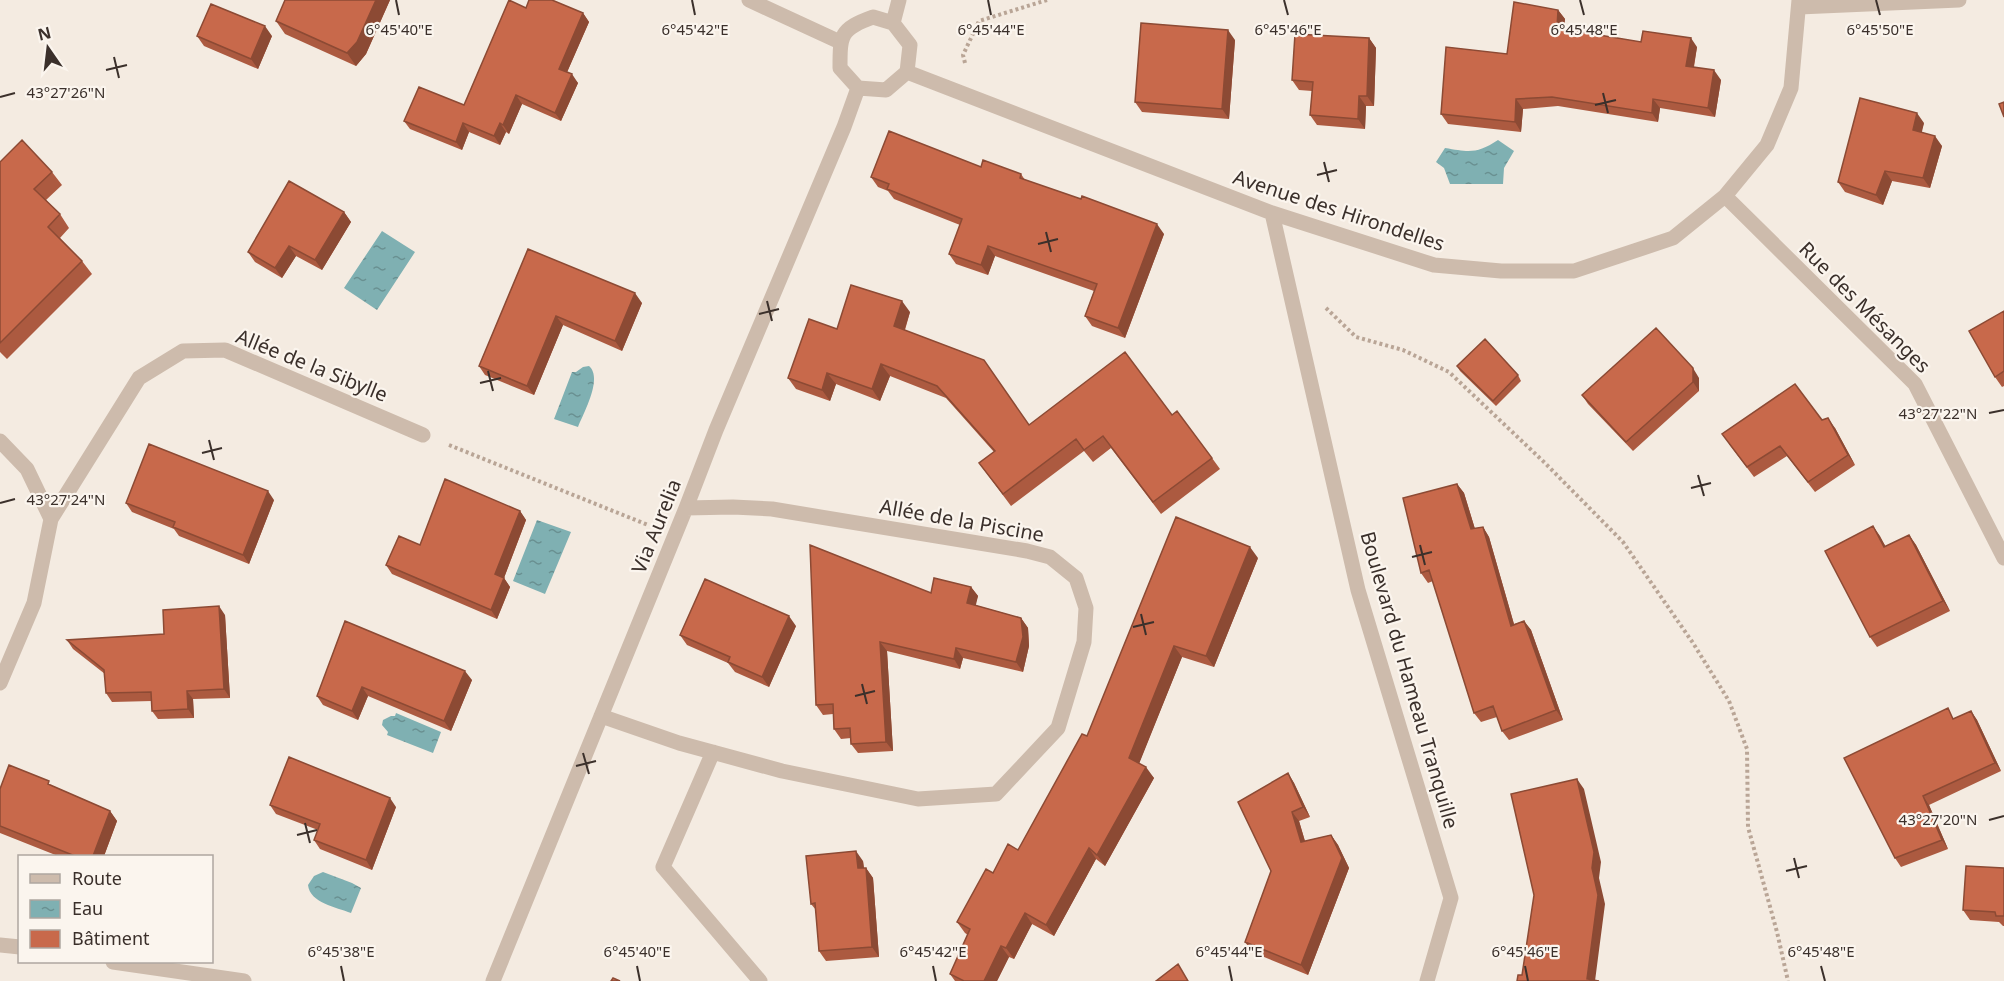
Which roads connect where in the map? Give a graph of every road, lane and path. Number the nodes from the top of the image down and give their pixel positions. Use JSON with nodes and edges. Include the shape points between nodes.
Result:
{"nodes":[{"id":1,"x":749,"y":0,"type":"edge"},
{"id":2,"x":899,"y":0,"type":"edge"},
{"id":3,"x":1047,"y":0,"type":"edge"},
{"id":4,"x":1959,"y":0,"type":"edge"},
{"id":5,"x":1799,"y":3,"type":"edge"},
{"id":6,"x":893,"y":23,"type":"junction"},
{"id":7,"x":840,"y":42,"type":"junction"},
{"id":8,"x":907,"y":72,"type":"junction"},
{"id":9,"x":858,"y":88,"type":"junction"},
{"id":10,"x":976,"y":98,"type":"junction"},
{"id":11,"x":1725,"y":196,"type":"junction"},
{"id":12,"x":1272,"y":213,"type":"junction"},
{"id":13,"x":1287,"y":278,"type":"junction"},
{"id":14,"x":423,"y":435,"type":"joint"},
{"id":15,"x":0,"y":441,"type":"edge"},
{"id":16,"x":686,"y":508,"type":"junction"},
{"id":17,"x":51,"y":519,"type":"junction"},
{"id":18,"x":647,"y":525,"type":"dead end"},
{"id":19,"x":2004,"y":558,"type":"edge"},
{"id":20,"x":0,"y":683,"type":"edge"},
{"id":21,"x":601,"y":716,"type":"junction"},
{"id":22,"x":713,"y":752,"type":"junction"},
{"id":23,"x":0,"y":945,"type":"edge"},
{"id":24,"x":18,"y":948,"type":"edge"},
{"id":25,"x":120,"y":963,"type":"edge"},
{"id":26,"x":244,"y":981,"type":"edge"},
{"id":27,"x":493,"y":981,"type":"edge"},
{"id":28,"x":760,"y":981,"type":"edge"},
{"id":29,"x":1426,"y":981,"type":"edge"},
{"id":30,"x":1788,"y":981,"type":"edge"}],
"edges":[{"from":1,"to":7,"type":"street"},
{"from":2,"to":6,"type":"street"},
{"from":3,"to":10,"type":"path","via":[[979,21],[963,55]]},
{"from":4,"to":5,"type":"street"},
{"from":5,"to":11,"type":"street","name":"Avenue des Hirondelles","via":[[1791,88],[1767,145]]},
{"from":6,"to":7,"type":"street","via":[[873,17],[853,25]]},
{"from":6,"to":8,"type":"street","via":[[910,45]]},
{"from":7,"to":9,"type":"street","via":[[840,68]]},
{"from":8,"to":9,"type":"street","via":[[886,90]]},
{"from":8,"to":10,"type":"street","name":"Avenue des Hirondelles"},
{"from":9,"to":16,"type":"street","name":"Via Aurelia"},
{"from":10,"to":12,"type":"street","name":"Avenue des Hirondelles"},
{"from":11,"to":12,"type":"street","name":"Avenue des Hirondelles","via":[[1673,238],[1574,271],[1501,271],[1434,265]]},
{"from":11,"to":19,"type":"street","name":"Rue des Mésanges","via":[[1915,384]]},
{"from":12,"to":13,"type":"street","name":"Boulevard du Hameau Tranquille"},
{"from":13,"to":29,"type":"street","name":"Boulevard du Hameau Tranquille","via":[[1358,590],[1451,898]]},
{"from":13,"to":30,"type":"path","via":[[1356,337],[1403,350],[1449,372],[1623,542],[1730,701],[1747,749],[1748,827]]},
{"from":14,"to":17,"type":"street","name":"Allée de la Sibylle","via":[[225,350],[183,351],[139,378]]},
{"from":14,"to":18,"type":"path"},
{"from":15,"to":17,"type":"street","via":[[27,469]]},
{"from":16,"to":21,"type":"street","name":"Via Aurelia"},
{"from":16,"to":22,"type":"street","name":"Allée de la Piscine","via":[[772,509],[1027,551],[1050,557],[1076,578],[1086,608],[1084,642],[1058,729],[996,794],[918,799],[782,771]]},
{"from":17,"to":20,"type":"street","via":[[34,603]]},
{"from":21,"to":22,"type":"street","name":"Allée de la Piscine"},
{"from":21,"to":27,"type":"street","name":"Via Aurelia"},
{"from":22,"to":28,"type":"street","via":[[663,867]]},
{"from":23,"to":24,"type":"street"},
{"from":25,"to":26,"type":"street"}]}
